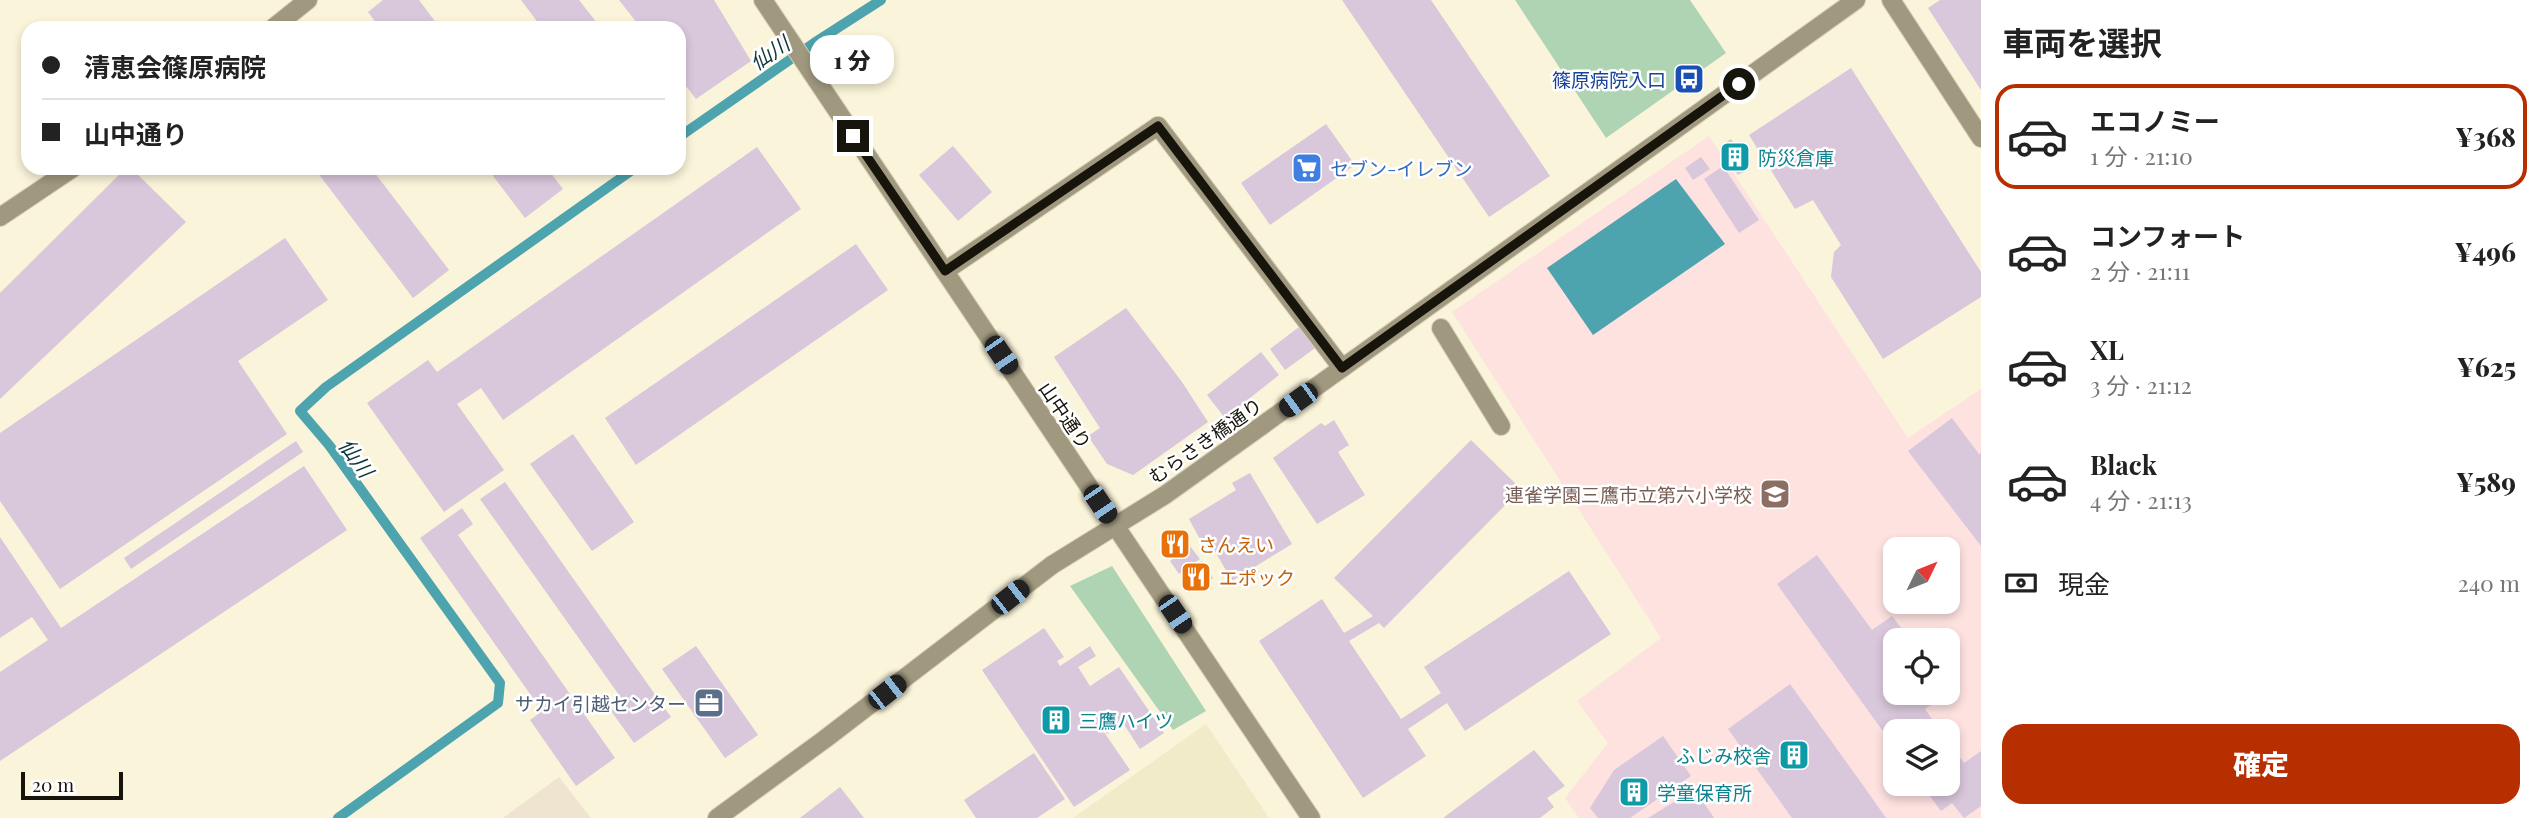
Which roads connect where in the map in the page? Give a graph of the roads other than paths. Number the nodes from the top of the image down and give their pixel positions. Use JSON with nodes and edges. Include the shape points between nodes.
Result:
{"nodes":[{"id":1,"x":308,"y":0,"type":"edge"},
{"id":2,"x":763,"y":0,"type":"edge"},
{"id":3,"x":1856,"y":0,"type":"edge"},
{"id":4,"x":1891,"y":0,"type":"edge"},
{"id":5,"x":282,"y":21,"type":"edge"},
{"id":6,"x":1981,"y":138,"type":"edge"},
{"id":7,"x":62,"y":175,"type":"edge"},
{"id":8,"x":0,"y":216,"type":"edge"},
{"id":9,"x":945,"y":271,"type":"junction"},
{"id":10,"x":1441,"y":328,"type":"dead end"},
{"id":11,"x":1342,"y":368,"type":"junction"},
{"id":12,"x":1501,"y":426,"type":"dead end"},
{"id":13,"x":1116,"y":526,"type":"junction"},
{"id":14,"x":718,"y":818,"type":"edge"},
{"id":15,"x":1311,"y":818,"type":"edge"}],
"edges":[{"from":1,"to":5,"type":"street"},
{"from":2,"to":9,"type":"street","name":"山中通り"},
{"from":3,"to":11,"type":"street","name":"むらさき橋通り"},
{"from":4,"to":6,"type":"street"},
{"from":7,"to":8,"type":"street"},
{"from":9,"to":11,"type":"street","via":[[1158,126]]},
{"from":9,"to":13,"type":"street","name":"山中通り"},
{"from":10,"to":12,"type":"street"},
{"from":11,"to":13,"type":"street","name":"むらさき橋通り"},
{"from":13,"to":14,"type":"street","name":"むらさき橋通り","via":[[1052,565]]},
{"from":13,"to":15,"type":"street","name":"山中通り"}]}
